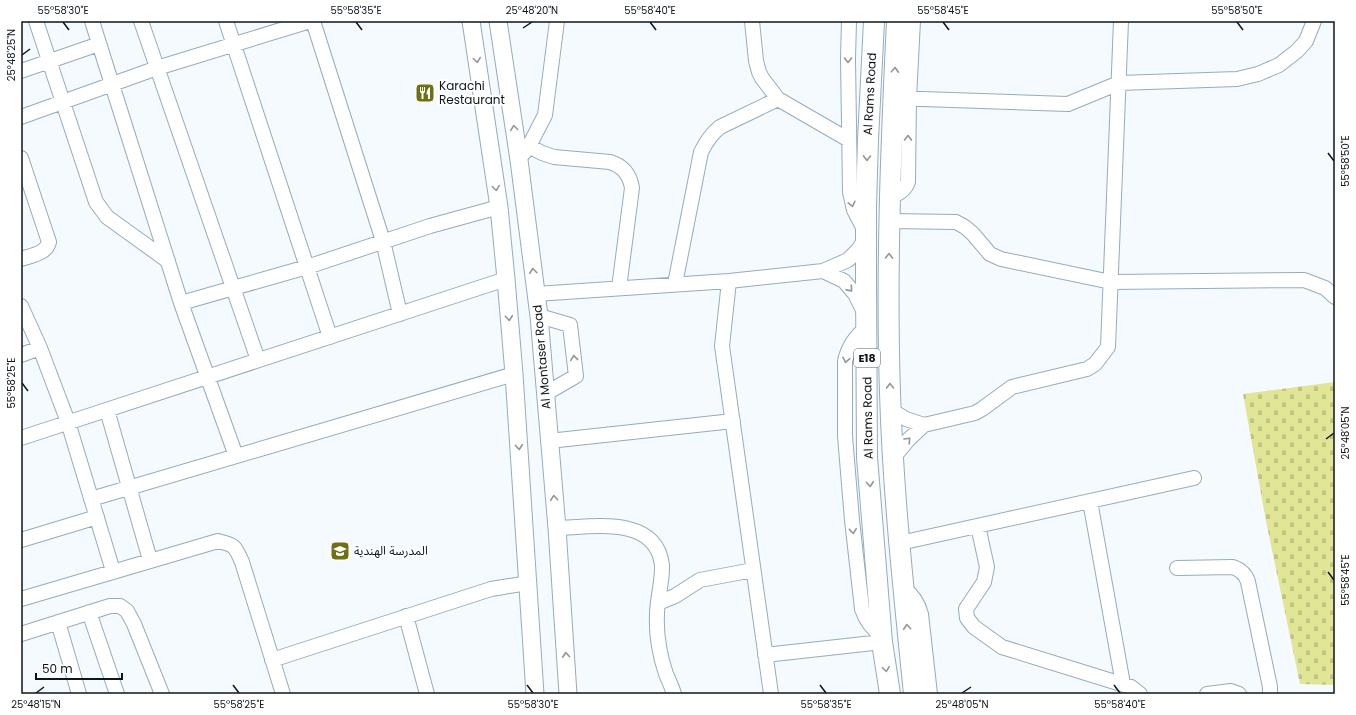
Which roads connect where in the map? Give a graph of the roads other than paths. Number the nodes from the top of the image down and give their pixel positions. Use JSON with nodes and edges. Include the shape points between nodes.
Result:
{"nodes":[{"id":1,"x":36,"y":21,"type":"edge"},
{"id":2,"x":92,"y":21,"type":"edge"},
{"id":3,"x":141,"y":21,"type":"edge"},
{"id":4,"x":226,"y":21,"type":"edge"},
{"id":5,"x":311,"y":21,"type":"edge"},
{"id":6,"x":472,"y":21,"type":"edge"},
{"id":7,"x":498,"y":21,"type":"edge"},
{"id":8,"x":557,"y":21,"type":"edge"},
{"id":9,"x":752,"y":21,"type":"edge"},
{"id":10,"x":849,"y":21,"type":"edge"},
{"id":11,"x":874,"y":21,"type":"edge"},
{"id":12,"x":897,"y":21,"type":"edge"},
{"id":13,"x":914,"y":21,"type":"edge"},
{"id":14,"x":1121,"y":21,"type":"edge"},
{"id":15,"x":1314,"y":21,"type":"edge"},
{"id":16,"x":99,"y":44,"type":"junction"},
{"id":17,"x":234,"y":45,"type":"junction"},
{"id":18,"x":49,"y":62,"type":"junction"},
{"id":19,"x":157,"y":68,"type":"junction"},
{"id":20,"x":21,"y":71,"type":"edge"},
{"id":21,"x":1119,"y":83,"type":"junction"},
{"id":22,"x":112,"y":84,"type":"junction"},
{"id":23,"x":901,"y":98,"type":"junction"},
{"id":24,"x":778,"y":99,"type":"junction"},
{"id":25,"x":63,"y":102,"type":"junction"},
{"id":26,"x":21,"y":117,"type":"edge"},
{"id":27,"x":849,"y":140,"type":"junction"},
{"id":28,"x":529,"y":146,"type":"junction"},
{"id":29,"x":21,"y":158,"type":"edge"},
{"id":30,"x":519,"y":160,"type":"junction"},
{"id":31,"x":499,"y":207,"type":"junction"},
{"id":32,"x":890,"y":221,"type":"junction"},
{"id":33,"x":866,"y":236,"type":"junction"},
{"id":34,"x":383,"y":241,"type":"junction"},
{"id":35,"x":21,"y":258,"type":"edge"},
{"id":36,"x":168,"y":261,"type":"junction"},
{"id":37,"x":307,"y":267,"type":"junction"},
{"id":38,"x":823,"y":271,"type":"junction"},
{"id":39,"x":506,"y":279,"type":"junction"},
{"id":40,"x":729,"y":281,"type":"junction"},
{"id":41,"x":1111,"y":282,"type":"junction"},
{"id":42,"x":675,"y":284,"type":"junction"},
{"id":43,"x":234,"y":288,"type":"junction"},
{"id":44,"x":619,"y":288,"type":"junction"},
{"id":45,"x":536,"y":294,"type":"junction"},
{"id":46,"x":1335,"y":297,"type":"edge"},
{"id":47,"x":181,"y":303,"type":"junction"},
{"id":48,"x":21,"y":306,"type":"edge"},
{"id":49,"x":400,"y":314,"type":"junction"},
{"id":50,"x":539,"y":316,"type":"junction"},
{"id":51,"x":866,"y":322,"type":"junction"},
{"id":52,"x":330,"y":337,"type":"junction"},
{"id":53,"x":40,"y":348,"type":"junction"},
{"id":54,"x":21,"y":355,"type":"edge"},
{"id":55,"x":258,"y":360,"type":"junction"},
{"id":56,"x":514,"y":374,"type":"junction"},
{"id":57,"x":208,"y":377,"type":"junction"},
{"id":58,"x":545,"y":394,"type":"junction"},
{"id":59,"x":107,"y":410,"type":"junction"},
{"id":60,"x":891,"y":410,"type":"junction"},
{"id":61,"x":733,"y":421,"type":"junction"},
{"id":62,"x":68,"y":422,"type":"junction"},
{"id":63,"x":924,"y":425,"type":"junction"},
{"id":64,"x":21,"y":438,"type":"edge"},
{"id":65,"x":549,"y":441,"type":"junction"},
{"id":66,"x":236,"y":456,"type":"junction"},
{"id":67,"x":894,"y":457,"type":"junction"},
{"id":68,"x":1194,"y":478,"type":"dead end"},
{"id":69,"x":129,"y":488,"type":"junction"},
{"id":70,"x":91,"y":499,"type":"junction"},
{"id":71,"x":1090,"y":501,"type":"junction"},
{"id":72,"x":97,"y":517,"type":"junction"},
{"id":73,"x":978,"y":526,"type":"junction"},
{"id":74,"x":556,"y":528,"type":"junction"},
{"id":75,"x":21,"y":540,"type":"edge"},
{"id":76,"x":900,"y":543,"type":"junction"},
{"id":77,"x":150,"y":560,"type":"junction"},
{"id":78,"x":1177,"y":568,"type":"dead end"},
{"id":79,"x":754,"y":570,"type":"junction"},
{"id":80,"x":113,"y":571,"type":"junction"},
{"id":81,"x":528,"y":583,"type":"junction"},
{"id":82,"x":904,"y":589,"type":"junction"},
{"id":83,"x":21,"y":599,"type":"edge"},
{"id":84,"x":658,"y":603,"type":"junction"},
{"id":85,"x":89,"y":612,"type":"junction"},
{"id":86,"x":406,"y":616,"type":"junction"},
{"id":87,"x":58,"y":622,"type":"junction"},
{"id":88,"x":21,"y":634,"type":"edge"},
{"id":89,"x":882,"y":639,"type":"junction"},
{"id":90,"x":765,"y":655,"type":"junction"},
{"id":91,"x":272,"y":660,"type":"junction"},
{"id":92,"x":1123,"y":684,"type":"junction"},
{"id":93,"x":158,"y":693,"type":"edge"},
{"id":94,"x":79,"y":694,"type":"edge"},
{"id":95,"x":117,"y":694,"type":"edge"},
{"id":96,"x":283,"y":694,"type":"edge"},
{"id":97,"x":427,"y":694,"type":"edge"},
{"id":98,"x":535,"y":694,"type":"edge"},
{"id":99,"x":568,"y":694,"type":"edge"},
{"id":100,"x":674,"y":694,"type":"edge"},
{"id":101,"x":771,"y":694,"type":"edge"},
{"id":102,"x":890,"y":694,"type":"edge"},
{"id":103,"x":914,"y":694,"type":"edge"},
{"id":104,"x":930,"y":694,"type":"edge"},
{"id":105,"x":1140,"y":694,"type":"edge"},
{"id":106,"x":1207,"y":694,"type":"edge"},
{"id":107,"x":1239,"y":694,"type":"edge"},
{"id":108,"x":1270,"y":694,"type":"edge"}],
"edges":[{"from":1,"to":18,"type":"street"},
{"from":2,"to":16,"type":"street"},
{"from":3,"to":19,"type":"street"},
{"from":4,"to":17,"type":"street"},
{"from":5,"to":17,"type":"street"},
{"from":5,"to":34,"type":"street"},
{"from":6,"to":31,"type":"main road","one_way":true},
{"from":30,"to":7,"type":"main road","name":"Al Montaser Road","one_way":true},
{"from":8,"to":28,"type":"street","via":[[545,115]]},
{"from":9,"to":24,"type":"street","via":[[759,72]]},
{"from":10,"to":27,"type":"street","one_way":true},
{"from":11,"to":33,"type":"highway","name":"Al Rams Road","number":"E18","one_way":true},
{"from":23,"to":12,"type":"highway","name":"Al Rams Road","number":"E18","one_way":true},
{"from":13,"to":23,"type":"street"},
{"from":14,"to":21,"type":"street"},
{"from":15,"to":21,"type":"street","via":[[1306,41],[1297,52],[1279,65],[1258,74],[1237,79]]},
{"from":16,"to":18,"type":"street"},
{"from":16,"to":22,"type":"street"},
{"from":17,"to":19,"type":"street"},
{"from":17,"to":37,"type":"street"},
{"from":18,"to":20,"type":"street"},
{"from":18,"to":25,"type":"street"},
{"from":19,"to":22,"type":"street"},
{"from":19,"to":43,"type":"street"},
{"from":21,"to":23,"type":"street","via":[[1068,104]]},
{"from":21,"to":41,"type":"street"},
{"from":22,"to":25,"type":"street"},
{"from":22,"to":36,"type":"street"},
{"from":32,"to":23,"type":"highway","name":"Al Rams Road","number":"E18","one_way":true},
{"from":24,"to":27,"type":"street"},
{"from":24,"to":42,"type":"street","via":[[720,128],[707,140],[701,152]]},
{"from":25,"to":26,"type":"street"},
{"from":25,"to":36,"type":"street","via":[[96,202],[101,210]]},
{"from":27,"to":33,"type":"street","one_way":true,"via":[[851,201]]},
{"from":28,"to":30,"type":"street"},
{"from":28,"to":44,"type":"street","via":[[554,157],[618,164],[625,171],[632,188]]},
{"from":29,"to":35,"type":"street","via":[[49,242],[44,251]]},
{"from":45,"to":30,"type":"main road","name":"Al Montaser Road","one_way":true},
{"from":31,"to":34,"type":"street"},
{"from":31,"to":39,"type":"main road"},
{"from":32,"to":41,"type":"street","via":[[956,222],[973,234],[990,254],[1001,259]]},
{"from":60,"to":32,"type":"highway","name":"Al Rams Road","number":"E18","one_way":true,"via":[[888,314]]},
{"from":33,"to":38,"type":"street","via":[[848,260]]},
{"from":33,"to":51,"type":"highway","name":"Al Rams Road","number":"E18"},
{"from":34,"to":37,"type":"street"},
{"from":34,"to":49,"type":"street"},
{"from":36,"to":47,"type":"street"},
{"from":37,"to":43,"type":"street"},
{"from":37,"to":52,"type":"street"},
{"from":38,"to":40,"type":"street"},
{"from":38,"to":51,"type":"street","one_way":true,"via":[[844,282],[855,294]]},
{"from":39,"to":49,"type":"street"},
{"from":39,"to":56,"type":"main road","one_way":true},
{"from":40,"to":42,"type":"street"},
{"from":40,"to":61,"type":"street","via":[[722,346]]},
{"from":41,"to":46,"type":"street","via":[[1304,280],[1325,288]]},
{"from":41,"to":63,"type":"street","via":[[1108,347],[1095,364],[1087,369],[1012,387],[982,410]]},
{"from":42,"to":44,"type":"street"},
{"from":43,"to":47,"type":"street"},
{"from":43,"to":55,"type":"street"},
{"from":44,"to":45,"type":"street"},
{"from":45,"to":50,"type":"main road","name":"Al Montaser Road"},
{"from":47,"to":57,"type":"street"},
{"from":48,"to":53,"type":"street"},
{"from":49,"to":52,"type":"street"},
{"from":50,"to":58,"type":"main road","name":"Al Montaser Road"},
{"from":58,"to":50,"type":"street","one_way":true,"via":[[576,376],[570,325]]},
{"from":51,"to":89,"type":"highway","name":"Al Rams Road","number":"E18","one_way":true,"via":[[868,457]]},
{"from":52,"to":55,"type":"street"},
{"from":53,"to":54,"type":"street"},
{"from":53,"to":62,"type":"street"},
{"from":55,"to":57,"type":"street"},
{"from":56,"to":66,"type":"street"},
{"from":56,"to":81,"type":"main road","one_way":true},
{"from":57,"to":59,"type":"street"},
{"from":57,"to":66,"type":"street"},
{"from":58,"to":65,"type":"main road","name":"Al Montaser Road"},
{"from":59,"to":62,"type":"street"},
{"from":59,"to":69,"type":"street"},
{"from":60,"to":63,"type":"street"},
{"from":60,"to":67,"type":"highway","name":"Al Rams Road","number":"E18"},
{"from":61,"to":65,"type":"street"},
{"from":61,"to":79,"type":"street"},
{"from":62,"to":64,"type":"street"},
{"from":62,"to":70,"type":"street"},
{"from":67,"to":63,"type":"street","one_way":true},
{"from":74,"to":65,"type":"main road","name":"Al Montaser Road","one_way":true},
{"from":66,"to":69,"type":"street"},
{"from":67,"to":76,"type":"highway","name":"Al Rams Road","number":"E18"},
{"from":68,"to":71,"type":"street"},
{"from":69,"to":70,"type":"street"},
{"from":69,"to":77,"type":"street"},
{"from":70,"to":72,"type":"street"},
{"from":71,"to":73,"type":"street"},
{"from":71,"to":92,"type":"street"},
{"from":72,"to":75,"type":"street"},
{"from":72,"to":80,"type":"street"},
{"from":73,"to":76,"type":"street"},
{"from":73,"to":92,"type":"street","via":[[987,567],[984,582],[966,609],[967,618],[974,627],[1002,647]]},
{"from":74,"to":84,"type":"street","via":[[617,527],[634,530],[646,536],[653,544],[662,566]]},
{"from":99,"to":74,"type":"main road","name":"Al Montaser Road","one_way":true},
{"from":76,"to":82,"type":"highway","name":"Al Rams Road","number":"E18"},
{"from":77,"to":80,"type":"street"},
{"from":77,"to":91,"type":"street","via":[[218,540],[231,544],[242,562]]},
{"from":78,"to":108,"type":"street","via":[[1233,567],[1244,574],[1248,582]]},
{"from":79,"to":84,"type":"street","via":[[700,580],[676,596]]},
{"from":79,"to":90,"type":"street"},
{"from":80,"to":83,"type":"street"},
{"from":81,"to":86,"type":"street","via":[[491,589]]},
{"from":81,"to":98,"type":"main road"},
{"from":103,"to":82,"type":"highway","name":"Al Rams Road","number":"E18","one_way":true},
{"from":82,"to":104,"type":"street","via":[[914,598],[921,614]]},
{"from":84,"to":100,"type":"street","via":[[658,638]]},
{"from":85,"to":87,"type":"street"},
{"from":85,"to":93,"type":"street","via":[[110,606],[120,606],[127,611]]},
{"from":85,"to":95,"type":"street"},
{"from":86,"to":91,"type":"street"},
{"from":86,"to":97,"type":"street"},
{"from":87,"to":88,"type":"street"},
{"from":87,"to":94,"type":"street"},
{"from":89,"to":90,"type":"street"},
{"from":89,"to":102,"type":"highway","name":"Al Rams Road","number":"E18","one_way":true},
{"from":90,"to":101,"type":"street"},
{"from":91,"to":96,"type":"street"},
{"from":92,"to":105,"type":"street"},
{"from":106,"to":107,"type":"street","via":[[1231,690]]}]}
